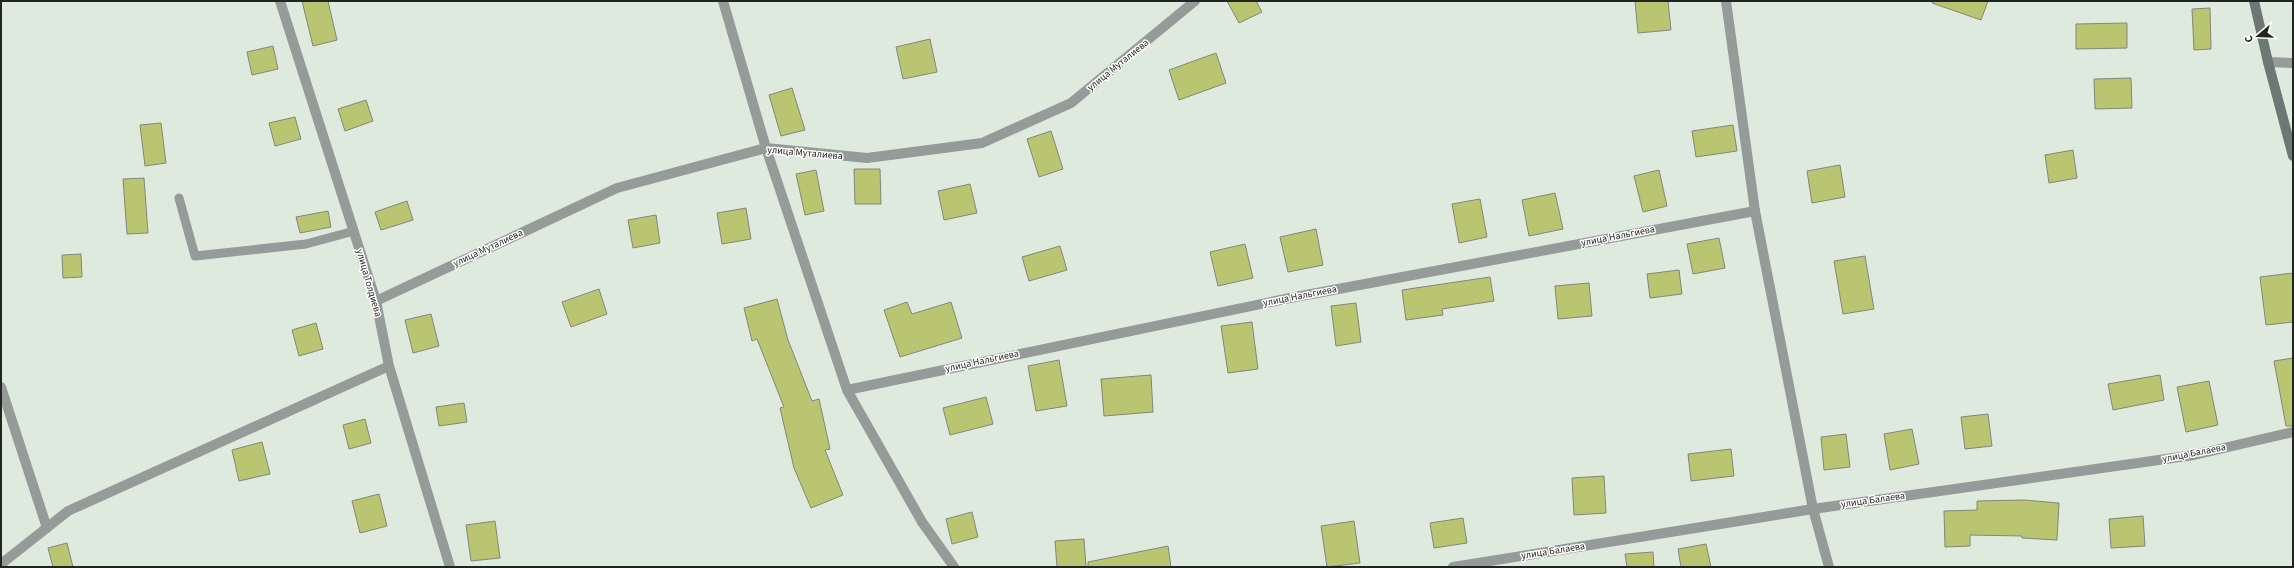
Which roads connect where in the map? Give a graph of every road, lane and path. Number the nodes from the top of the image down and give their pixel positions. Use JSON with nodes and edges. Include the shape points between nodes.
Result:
{"nodes":[{"id":1,"x":280,"y":1,"type":"edge"},
{"id":2,"x":723,"y":1,"type":"edge"},
{"id":3,"x":1195,"y":1,"type":"edge"},
{"id":4,"x":1726,"y":1,"type":"edge"},
{"id":5,"x":2254,"y":1,"type":"edge"},
{"id":6,"x":2268,"y":62,"type":"junction"},
{"id":7,"x":2293,"y":63,"type":"edge"},
{"id":8,"x":766,"y":148,"type":"junction"},
{"id":9,"x":2293,"y":156,"type":"edge"},
{"id":10,"x":180,"y":198,"type":"dead end"},
{"id":11,"x":1755,"y":211,"type":"junction"},
{"id":12,"x":354,"y":231,"type":"junction"},
{"id":13,"x":376,"y":301,"type":"junction"},
{"id":14,"x":389,"y":366,"type":"junction"},
{"id":15,"x":1,"y":387,"type":"edge"},
{"id":16,"x":846,"y":390,"type":"junction"},
{"id":17,"x":2293,"y":432,"type":"edge"},
{"id":18,"x":1813,"y":509,"type":"junction"},
{"id":19,"x":47,"y":528,"type":"junction"},
{"id":20,"x":1,"y":564,"type":"edge"},
{"id":21,"x":450,"y":567,"type":"edge"},
{"id":22,"x":954,"y":567,"type":"edge"},
{"id":23,"x":1453,"y":567,"type":"edge"},
{"id":24,"x":1829,"y":567,"type":"edge"}],
"edges":[{"from":1,"to":12,"type":"street","name":"улица Толдиева"},
{"from":2,"to":8,"type":"street"},
{"from":3,"to":8,"type":"street","name":"улица Муталиева","via":[[1071,103],[982,143],[868,158]]},
{"from":4,"to":11,"type":"street"},
{"from":5,"to":6,"type":"main road"},
{"from":6,"to":7,"type":"street"},
{"from":6,"to":9,"type":"main road"},
{"from":8,"to":13,"type":"street","name":"улица Муталиева","via":[[617,188]]},
{"from":8,"to":16,"type":"street"},
{"from":10,"to":12,"type":"lane","via":[[195,256],[306,244]]},
{"from":11,"to":16,"type":"street","name":"улица Нальгиева","via":[[1290,298]]},
{"from":11,"to":18,"type":"street"},
{"from":12,"to":13,"type":"street","name":"улица Толдиева"},
{"from":13,"to":14,"type":"street","name":"улица Толдиева"},
{"from":14,"to":19,"type":"street","via":[[68,512]]},
{"from":14,"to":21,"type":"street","name":"улица Толдиева"},
{"from":15,"to":19,"type":"street"},
{"from":16,"to":22,"type":"street","via":[[922,522]]},
{"from":17,"to":18,"type":"street","name":"улица Балаева","via":[[2194,455]]},
{"from":18,"to":23,"type":"street","name":"улица Балаева"},
{"from":18,"to":24,"type":"street"},
{"from":19,"to":20,"type":"street"}]}
